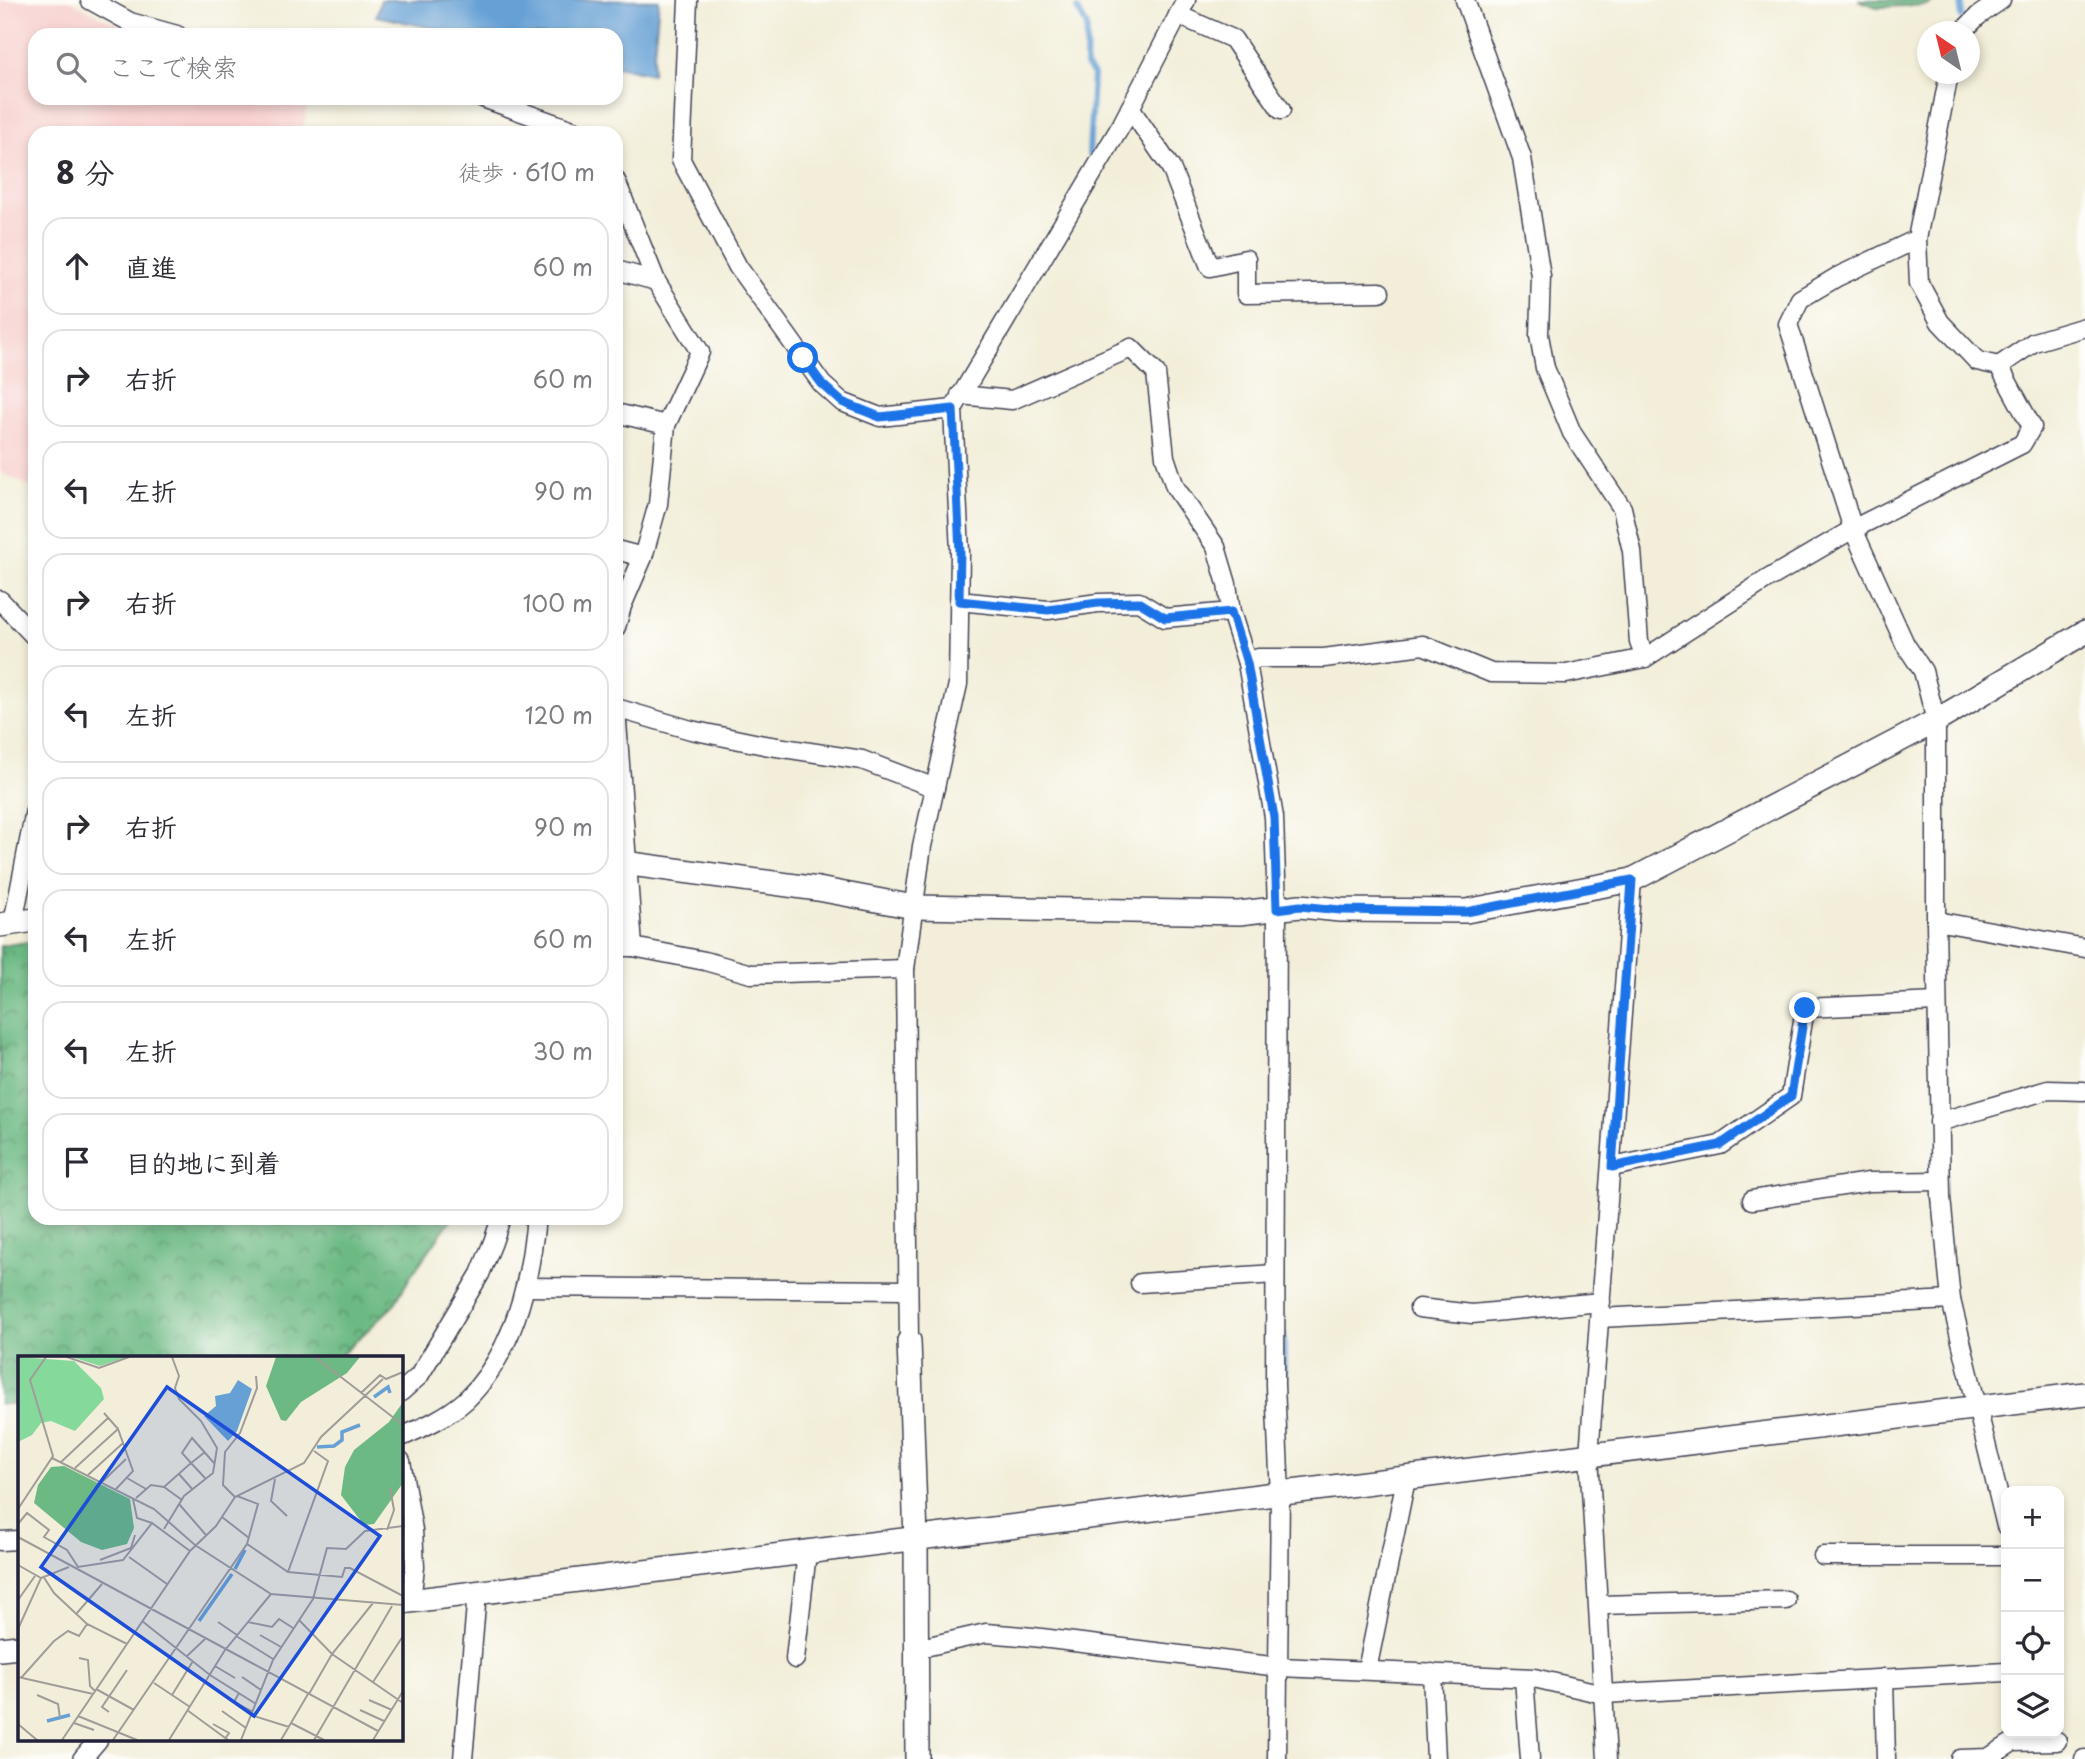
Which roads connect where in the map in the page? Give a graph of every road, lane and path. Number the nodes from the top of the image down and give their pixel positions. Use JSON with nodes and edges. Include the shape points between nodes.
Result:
{"nodes":[{"id":1,"x":90,"y":0,"type":"edge"},
{"id":2,"x":688,"y":0,"type":"edge"},
{"id":3,"x":1465,"y":0,"type":"edge"},
{"id":4,"x":2001,"y":0,"type":"edge"},
{"id":5,"x":1179,"y":5,"type":"edge"},
{"id":6,"x":1973,"y":21,"type":"edge"},
{"id":7,"x":152,"y":28,"type":"edge"},
{"id":8,"x":1947,"y":84,"type":"edge"},
{"id":9,"x":503,"y":105,"type":"edge"},
{"id":10,"x":1130,"y":108,"type":"junction"},
{"id":11,"x":1281,"y":110,"type":"dead end"},
{"id":12,"x":561,"y":126,"type":"edge"},
{"id":13,"x":623,"y":198,"type":"edge"},
{"id":14,"x":1917,"y":239,"type":"junction"},
{"id":15,"x":623,"y":272,"type":"edge"},
{"id":16,"x":656,"y":281,"type":"junction"},
{"id":17,"x":1380,"y":292,"type":"dead end"},
{"id":18,"x":2085,"y":327,"type":"edge"},
{"id":19,"x":1999,"y":366,"type":"junction"},
{"id":20,"x":956,"y":402,"type":"junction"},
{"id":21,"x":623,"y":415,"type":"edge"},
{"id":22,"x":666,"y":425,"type":"junction"},
{"id":23,"x":1853,"y":529,"type":"junction"},
{"id":24,"x":623,"y":552,"type":"edge"},
{"id":25,"x":643,"y":557,"type":"junction"},
{"id":26,"x":0,"y":600,"type":"edge"},
{"id":27,"x":959,"y":601,"type":"junction"},
{"id":28,"x":623,"y":604,"type":"edge"},
{"id":29,"x":1231,"y":612,"type":"junction"},
{"id":30,"x":28,"y":630,"type":"edge"},
{"id":31,"x":2085,"y":632,"type":"edge"},
{"id":32,"x":1645,"y":658,"type":"junction"},
{"id":33,"x":1247,"y":663,"type":"junction"},
{"id":34,"x":623,"y":710,"type":"edge"},
{"id":35,"x":1936,"y":721,"type":"junction"},
{"id":36,"x":935,"y":788,"type":"junction"},
{"id":37,"x":28,"y":852,"type":"edge"},
{"id":38,"x":623,"y":862,"type":"edge"},
{"id":39,"x":1632,"y":880,"type":"junction"},
{"id":40,"x":623,"y":904,"type":"edge"},
{"id":41,"x":914,"y":907,"type":"junction"},
{"id":42,"x":1277,"y":909,"type":"junction"},
{"id":43,"x":1936,"y":921,"type":"junction"},
{"id":44,"x":16,"y":923,"type":"edge"},
{"id":45,"x":624,"y":947,"type":"edge"},
{"id":46,"x":2085,"y":948,"type":"edge"},
{"id":47,"x":905,"y":969,"type":"junction"},
{"id":48,"x":1937,"y":1002,"type":"junction"},
{"id":49,"x":2084,"y":1091,"type":"edge"},
{"id":50,"x":1939,"y":1122,"type":"junction"},
{"id":51,"x":1612,"y":1167,"type":"junction"},
{"id":52,"x":1940,"y":1181,"type":"junction"},
{"id":53,"x":1752,"y":1200,"type":"dead end"},
{"id":54,"x":498,"y":1225,"type":"edge"},
{"id":55,"x":534,"y":1225,"type":"edge"},
{"id":56,"x":1275,"y":1275,"type":"junction"},
{"id":57,"x":1140,"y":1283,"type":"dead end"},
{"id":58,"x":526,"y":1287,"type":"junction"},
{"id":59,"x":908,"y":1290,"type":"junction"},
{"id":60,"x":1951,"y":1300,"type":"junction"},
{"id":61,"x":1419,"y":1308,"type":"dead end"},
{"id":62,"x":1600,"y":1310,"type":"junction"},
{"id":63,"x":909,"y":1341,"type":"joint"},
{"id":64,"x":402,"y":1391,"type":"edge"},
{"id":65,"x":2085,"y":1394,"type":"edge"},
{"id":66,"x":1976,"y":1407,"type":"junction"},
{"id":67,"x":402,"y":1437,"type":"edge"},
{"id":68,"x":1589,"y":1455,"type":"junction"},
{"id":69,"x":402,"y":1467,"type":"edge"},
{"id":70,"x":1406,"y":1479,"type":"junction"},
{"id":71,"x":1280,"y":1494,"type":"junction"},
{"id":72,"x":2001,"y":1506,"type":"edge"},
{"id":73,"x":18,"y":1540,"type":"edge"},
{"id":74,"x":916,"y":1540,"type":"junction"},
{"id":75,"x":0,"y":1541,"type":"edge"},
{"id":76,"x":807,"y":1552,"type":"junction"},
{"id":77,"x":1823,"y":1556,"type":"dead end"},
{"id":78,"x":2001,"y":1556,"type":"edge"},
{"id":79,"x":477,"y":1593,"type":"junction"},
{"id":80,"x":1786,"y":1600,"type":"dead end"},
{"id":81,"x":406,"y":1601,"type":"edge"},
{"id":82,"x":1599,"y":1605,"type":"junction"},
{"id":83,"x":18,"y":1647,"type":"edge"},
{"id":84,"x":0,"y":1649,"type":"edge"},
{"id":85,"x":916,"y":1649,"type":"junction"},
{"id":86,"x":795,"y":1658,"type":"dead end"},
{"id":87,"x":1279,"y":1667,"type":"junction"},
{"id":88,"x":1367,"y":1670,"type":"junction"},
{"id":89,"x":1432,"y":1672,"type":"junction"},
{"id":90,"x":2001,"y":1672,"type":"edge"},
{"id":91,"x":1524,"y":1678,"type":"junction"},
{"id":92,"x":1884,"y":1678,"type":"junction"},
{"id":93,"x":1603,"y":1694,"type":"junction"},
{"id":94,"x":2047,"y":1738,"type":"edge"},
{"id":95,"x":2055,"y":1738,"type":"edge"},
{"id":96,"x":96,"y":1742,"type":"edge"},
{"id":97,"x":82,"y":1759,"type":"edge"},
{"id":98,"x":463,"y":1759,"type":"edge"},
{"id":99,"x":917,"y":1759,"type":"edge"},
{"id":100,"x":1278,"y":1759,"type":"edge"},
{"id":101,"x":1436,"y":1759,"type":"edge"},
{"id":102,"x":1530,"y":1759,"type":"edge"},
{"id":103,"x":1607,"y":1759,"type":"edge"},
{"id":104,"x":1886,"y":1759,"type":"edge"},
{"id":105,"x":1960,"y":1759,"type":"edge"},
{"id":106,"x":2061,"y":1759,"type":"edge"}],
"edges":[{"from":1,"to":7,"type":"street","via":[[130,22]]},
{"from":2,"to":20,"type":"street","via":[[681,160],[738,267],[822,384],[842,402],[880,417]]},
{"from":3,"to":32,"type":"street","via":[[1522,158],[1541,276],[1539,335],[1545,368],[1572,433],[1622,508],[1632,551],[1639,642]]},
{"from":4,"to":6,"type":"street"},
{"from":5,"to":10,"type":"street"},
{"from":5,"to":11,"type":"street","via":[[1233,39]]},
{"from":8,"to":14,"type":"street"},
{"from":9,"to":12,"type":"street"},
{"from":10,"to":17,"type":"street","via":[[1171,168],[1210,267],[1246,259],[1246,294]]},
{"from":10,"to":20,"type":"street"},
{"from":13,"to":16,"type":"street"},
{"from":14,"to":19,"type":"street","via":[[1919,283],[1940,322],[1977,361]]},
{"from":14,"to":23,"type":"street","via":[[1800,299],[1788,324]]},
{"from":15,"to":16,"type":"street"},
{"from":16,"to":22,"type":"street","via":[[700,352]]},
{"from":18,"to":19,"type":"street","via":[[2034,342]]},
{"from":19,"to":23,"type":"street","via":[[2032,427],[2022,444]]},
{"from":20,"to":27,"type":"street"},
{"from":20,"to":29,"type":"street","via":[[1012,400],[1131,348],[1156,373],[1166,457],[1175,488],[1216,547]]},
{"from":21,"to":22,"type":"street"},
{"from":22,"to":25,"type":"street","via":[[658,504]]},
{"from":23,"to":32,"type":"street"},
{"from":23,"to":35,"type":"street","via":[[1905,644],[1923,671]]},
{"from":24,"to":25,"type":"street"},
{"from":25,"to":28,"type":"street"},
{"from":26,"to":30,"type":"street"},
{"from":27,"to":29,"type":"street","via":[[1048,610],[1139,602],[1165,618]]},
{"from":27,"to":36,"type":"street","via":[[958,684]]},
{"from":29,"to":33,"type":"street"},
{"from":31,"to":35,"type":"street"},
{"from":32,"to":33,"type":"street","via":[[1566,674],[1490,673],[1423,645],[1324,658],[1258,658]]},
{"from":33,"to":42,"type":"street","via":[[1274,817]]},
{"from":34,"to":36,"type":"street","via":[[764,746],[862,760]]},
{"from":35,"to":39,"type":"street"},
{"from":35,"to":43,"type":"street"},
{"from":36,"to":41,"type":"street"},
{"from":37,"to":44,"type":"street"},
{"from":38,"to":41,"type":"street"},
{"from":39,"to":42,"type":"street","via":[[1466,912]]},
{"from":39,"to":51,"type":"street"},
{"from":40,"to":45,"type":"street"},
{"from":41,"to":42,"type":"street","via":[[1239,913]]},
{"from":41,"to":47,"type":"street"},
{"from":42,"to":56,"type":"street"},
{"from":43,"to":46,"type":"street"},
{"from":43,"to":48,"type":"street"},
{"from":45,"to":47,"type":"street","via":[[751,974]]},
{"from":47,"to":59,"type":"street"},
{"from":48,"to":50,"type":"street"},
{"from":48,"to":51,"type":"street","via":[[1805,1008],[1791,1096],[1720,1145]]},
{"from":49,"to":50,"type":"street","via":[[2048,1090]]},
{"from":50,"to":52,"type":"street"},
{"from":51,"to":62,"type":"street"},
{"from":52,"to":53,"type":"street","via":[[1869,1182]]},
{"from":52,"to":60,"type":"street"},
{"from":54,"to":64,"type":"street","via":[[480,1274],[419,1376]]},
{"from":55,"to":58,"type":"street"},
{"from":56,"to":57,"type":"street"},
{"from":56,"to":71,"type":"street"},
{"from":58,"to":59,"type":"street"},
{"from":58,"to":67,"type":"street","via":[[508,1339],[486,1377],[437,1421]]},
{"from":59,"to":63,"type":"street"},
{"from":60,"to":62,"type":"street"},
{"from":60,"to":66,"type":"street"},
{"from":61,"to":62,"type":"street","via":[[1472,1314]]},
{"from":62,"to":68,"type":"street"},
{"from":63,"to":74,"type":"street"},
{"from":65,"to":66,"type":"street"},
{"from":66,"to":68,"type":"street"},
{"from":66,"to":72,"type":"street"},
{"from":68,"to":70,"type":"street"},
{"from":68,"to":82,"type":"street"},
{"from":69,"to":81,"type":"street","via":[[415,1567]]},
{"from":70,"to":71,"type":"street"},
{"from":70,"to":88,"type":"street"},
{"from":71,"to":74,"type":"street"},
{"from":71,"to":87,"type":"street"},
{"from":73,"to":75,"type":"street"},
{"from":74,"to":76,"type":"street"},
{"from":74,"to":85,"type":"street"},
{"from":76,"to":79,"type":"street"},
{"from":76,"to":86,"type":"street"},
{"from":77,"to":78,"type":"street"},
{"from":79,"to":81,"type":"street"},
{"from":79,"to":98,"type":"street"},
{"from":80,"to":82,"type":"street"},
{"from":82,"to":93,"type":"street"},
{"from":83,"to":84,"type":"street"},
{"from":85,"to":87,"type":"street","via":[[986,1633]]},
{"from":85,"to":99,"type":"street"},
{"from":87,"to":88,"type":"street"},
{"from":87,"to":100,"type":"street"},
{"from":88,"to":89,"type":"street"},
{"from":89,"to":91,"type":"street"},
{"from":89,"to":101,"type":"street"},
{"from":90,"to":92,"type":"street"},
{"from":91,"to":93,"type":"street"},
{"from":91,"to":102,"type":"street"},
{"from":92,"to":93,"type":"street"},
{"from":92,"to":104,"type":"street"},
{"from":93,"to":103,"type":"street"},
{"from":94,"to":105,"type":"street","via":[[2013,1742],[1988,1758]]},
{"from":95,"to":106,"type":"street"},
{"from":96,"to":97,"type":"street"}]}
